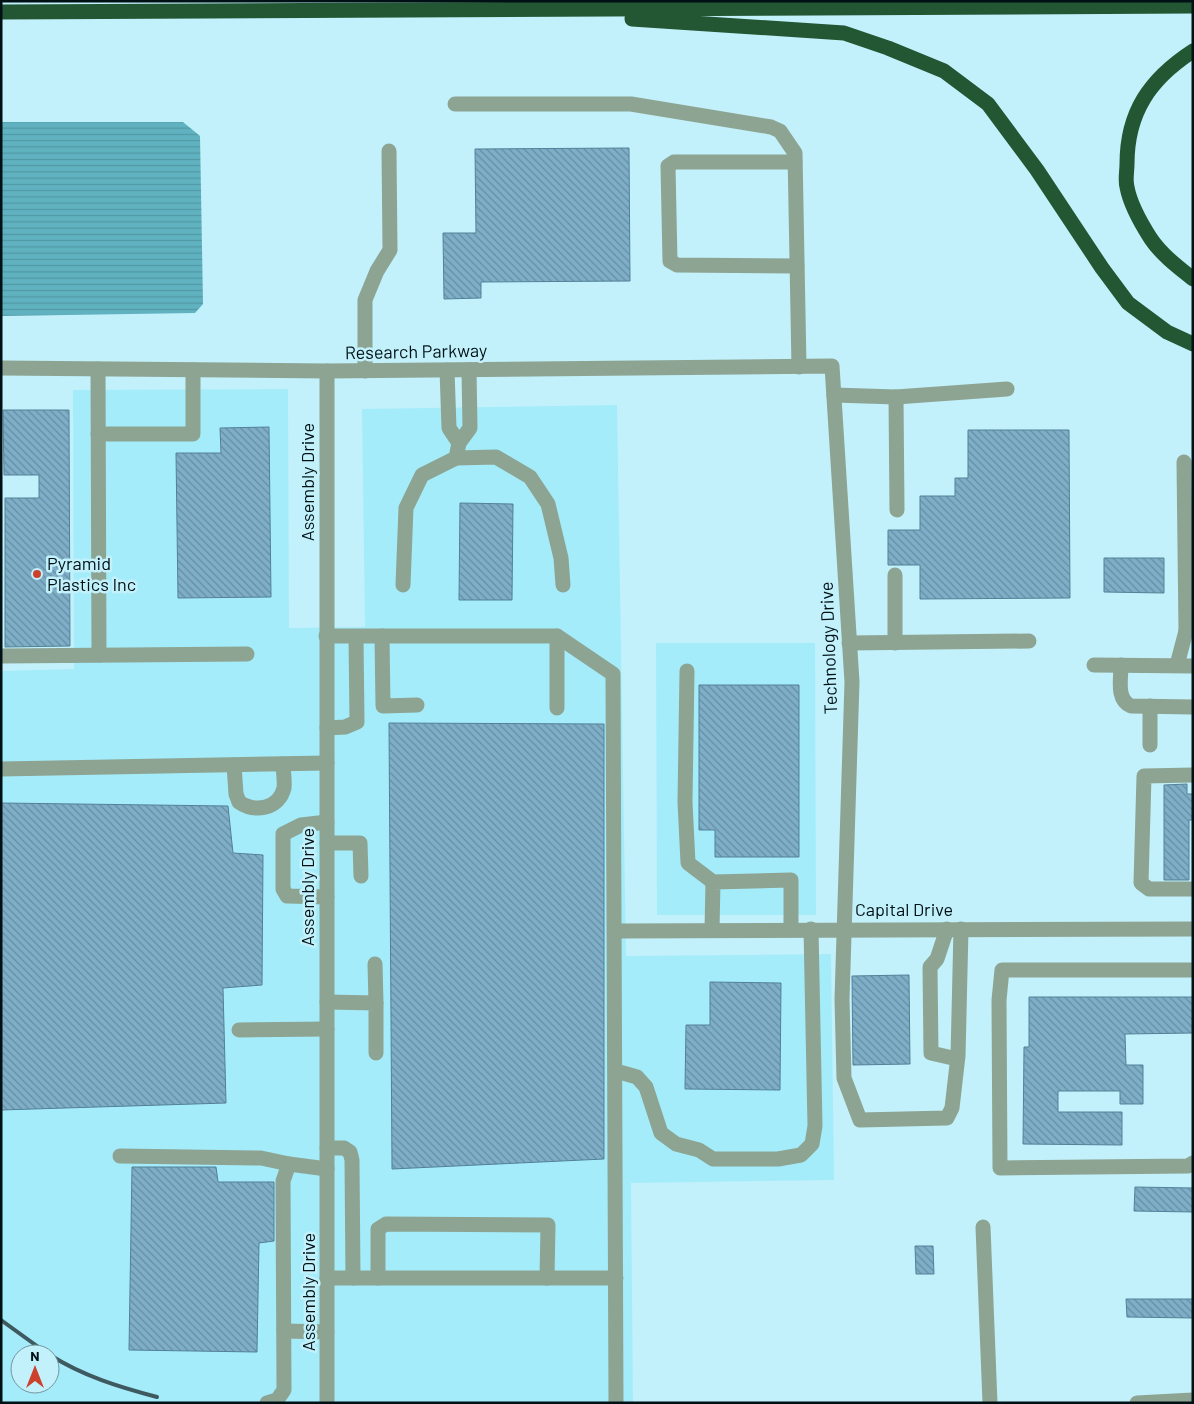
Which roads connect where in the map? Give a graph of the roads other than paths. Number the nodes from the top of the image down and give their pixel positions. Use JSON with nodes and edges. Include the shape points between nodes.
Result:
{"nodes":[{"id":1,"x":1193,"y":6,"type":"edge"},
{"id":2,"x":499,"y":10,"type":"junction"},
{"id":3,"x":1,"y":12,"type":"edge"},
{"id":4,"x":1193,"y":51,"type":"edge"},
{"id":5,"x":455,"y":104,"type":"dead end"},
{"id":6,"x":389,"y":151,"type":"dead end"},
{"id":7,"x":795,"y":162,"type":"junction"},
{"id":8,"x":797,"y":266,"type":"junction"},
{"id":9,"x":1193,"y":279,"type":"edge"},
{"id":10,"x":1193,"y":344,"type":"edge"},
{"id":11,"x":832,"y":366,"type":"joint"},
{"id":12,"x":799,"y":367,"type":"junction"},
{"id":13,"x":1,"y":368,"type":"edge"},
{"id":14,"x":98,"y":369,"type":"junction"},
{"id":15,"x":193,"y":370,"type":"junction"},
{"id":16,"x":447,"y":370,"type":"junction"},
{"id":17,"x":469,"y":370,"type":"junction"},
{"id":18,"x":365,"y":371,"type":"junction"},
{"id":19,"x":327,"y":372,"type":"junction"},
{"id":20,"x":1007,"y":389,"type":"dead end"},
{"id":21,"x":834,"y":395,"type":"junction"},
{"id":22,"x":896,"y":397,"type":"junction"},
{"id":23,"x":98,"y":434,"type":"junction"},
{"id":24,"x":457,"y":450,"type":"junction"},
{"id":25,"x":1184,"y":462,"type":"dead end"},
{"id":26,"x":897,"y":510,"type":"dead end"},
{"id":27,"x":895,"y":575,"type":"dead end"},
{"id":28,"x":403,"y":585,"type":"dead end"},
{"id":29,"x":563,"y":585,"type":"dead end"},
{"id":30,"x":1189,"y":631,"type":"edge"},
{"id":31,"x":326,"y":636,"type":"junction"},
{"id":32,"x":356,"y":636,"type":"junction"},
{"id":33,"x":382,"y":636,"type":"junction"},
{"id":34,"x":557,"y":636,"type":"junction"},
{"id":35,"x":1029,"y":641,"type":"dead end"},
{"id":36,"x":849,"y":643,"type":"junction"},
{"id":37,"x":895,"y":643,"type":"junction"},
{"id":38,"x":247,"y":654,"type":"dead end"},
{"id":39,"x":99,"y":655,"type":"junction"},
{"id":40,"x":1,"y":656,"type":"edge"},
{"id":41,"x":1094,"y":665,"type":"dead end"},
{"id":42,"x":1121,"y":665,"type":"junction"},
{"id":43,"x":1177,"y":665,"type":"junction"},
{"id":44,"x":1193,"y":666,"type":"edge"},
{"id":45,"x":687,"y":671,"type":"dead end"},
{"id":46,"x":417,"y":706,"type":"dead end"},
{"id":47,"x":1150,"y":706,"type":"junction"},
{"id":48,"x":1193,"y":707,"type":"edge"},
{"id":49,"x":557,"y":708,"type":"dead end"},
{"id":50,"x":327,"y":728,"type":"junction"},
{"id":51,"x":1150,"y":745,"type":"dead end"},
{"id":52,"x":327,"y":763,"type":"junction"},
{"id":53,"x":283,"y":764,"type":"junction"},
{"id":54,"x":234,"y":765,"type":"junction"},
{"id":55,"x":1,"y":769,"type":"edge"},
{"id":56,"x":1193,"y":775,"type":"edge"},
{"id":57,"x":327,"y":822,"type":"junction"},
{"id":58,"x":327,"y":843,"type":"junction"},
{"id":59,"x":361,"y":876,"type":"dead end"},
{"id":60,"x":713,"y":882,"type":"junction"},
{"id":61,"x":1193,"y":889,"type":"edge"},
{"id":62,"x":327,"y":897,"type":"junction"},
{"id":63,"x":811,"y":929,"type":"junction"},
{"id":64,"x":845,"y":929,"type":"junction"},
{"id":65,"x":954,"y":929,"type":"junction"},
{"id":66,"x":1193,"y":929,"type":"edge"},
{"id":67,"x":712,"y":930,"type":"junction"},
{"id":68,"x":792,"y":930,"type":"junction"},
{"id":69,"x":616,"y":931,"type":"junction"},
{"id":70,"x":375,"y":964,"type":"dead end"},
{"id":71,"x":1193,"y":970,"type":"edge"},
{"id":72,"x":327,"y":1002,"type":"junction"},
{"id":73,"x":376,"y":1002,"type":"junction"},
{"id":74,"x":327,"y":1029,"type":"junction"},
{"id":75,"x":239,"y":1030,"type":"dead end"},
{"id":76,"x":376,"y":1053,"type":"dead end"},
{"id":77,"x":957,"y":1059,"type":"junction"},
{"id":78,"x":616,"y":1071,"type":"junction"},
{"id":79,"x":327,"y":1148,"type":"junction"},
{"id":80,"x":120,"y":1156,"type":"dead end"},
{"id":81,"x":1193,"y":1163,"type":"edge"},
{"id":82,"x":289,"y":1164,"type":"junction"},
{"id":83,"x":327,"y":1169,"type":"junction"},
{"id":84,"x":983,"y":1227,"type":"dead end"},
{"id":85,"x":327,"y":1278,"type":"junction"},
{"id":86,"x":353,"y":1278,"type":"junction"},
{"id":87,"x":378,"y":1278,"type":"junction"},
{"id":88,"x":547,"y":1278,"type":"junction"},
{"id":89,"x":616,"y":1278,"type":"junction"},
{"id":90,"x":284,"y":1331,"type":"junction"},
{"id":91,"x":327,"y":1332,"type":"junction"},
{"id":92,"x":1193,"y":1400,"type":"edge"},
{"id":93,"x":267,"y":1403,"type":"edge"},
{"id":94,"x":328,"y":1403,"type":"edge"},
{"id":95,"x":616,"y":1403,"type":"edge"},
{"id":96,"x":990,"y":1403,"type":"edge"},
{"id":97,"x":1140,"y":1403,"type":"edge"}],
"edges":[{"from":1,"to":2,"type":"highway"},
{"from":2,"to":3,"type":"highway"},
{"from":2,"to":10,"type":"highway","via":[[844,33],[944,71],[988,104],[1128,303],[1167,332]]},
{"from":4,"to":9,"type":"highway","via":[[1160,76],[1142,99],[1130,129],[1127,187],[1152,240]]},
{"from":5,"to":7,"type":"street","via":[[631,104],[678,111],[771,127],[780,131],[790,144]]},
{"from":6,"to":18,"type":"street","via":[[390,250],[377,270],[365,300]]},
{"from":7,"to":8,"type":"street"},
{"from":7,"to":8,"type":"street","via":[[674,162],[668,166],[670,261],[677,265]]},
{"from":8,"to":12,"type":"street"},
{"from":11,"to":12,"type":"street","name":"Research Parkway"},
{"from":11,"to":21,"type":"street","name":"Technology Drive"},
{"from":12,"to":17,"type":"street","name":"Research Parkway"},
{"from":13,"to":14,"type":"street","name":"Research Parkway"},
{"from":14,"to":15,"type":"street","name":"Research Parkway"},
{"from":14,"to":23,"type":"street"},
{"from":15,"to":19,"type":"street","name":"Research Parkway"},
{"from":15,"to":23,"type":"street","via":[[193,434]]},
{"from":16,"to":17,"type":"street","name":"Research Parkway"},
{"from":16,"to":18,"type":"street","name":"Research Parkway"},
{"from":16,"to":24,"type":"street","via":[[449,428]]},
{"from":17,"to":24,"type":"street","via":[[470,428]]},
{"from":18,"to":19,"type":"street","name":"Research Parkway"},
{"from":19,"to":31,"type":"street","name":"Assembly Drive"},
{"from":20,"to":22,"type":"street"},
{"from":21,"to":22,"type":"street"},
{"from":21,"to":36,"type":"street","name":"Technology Drive"},
{"from":22,"to":26,"type":"street"},
{"from":23,"to":39,"type":"street"},
{"from":24,"to":28,"type":"street","via":[[422,475],[406,508]]},
{"from":24,"to":29,"type":"street","via":[[496,457],[530,477],[548,504],[561,558]]},
{"from":25,"to":30,"type":"street"},
{"from":27,"to":37,"type":"street"},
{"from":30,"to":43,"type":"street"},
{"from":31,"to":32,"type":"street"},
{"from":31,"to":50,"type":"street","name":"Assembly Drive"},
{"from":32,"to":33,"type":"street"},
{"from":32,"to":50,"type":"street","via":[[356,722],[345,727]]},
{"from":33,"to":34,"type":"street"},
{"from":33,"to":46,"type":"street","via":[[383,706]]},
{"from":34,"to":49,"type":"street"},
{"from":34,"to":69,"type":"street","via":[[613,674]]},
{"from":35,"to":37,"type":"street"},
{"from":36,"to":37,"type":"street"},
{"from":36,"to":64,"type":"street","name":"Technology Drive","via":[[852,682]]},
{"from":38,"to":39,"type":"street"},
{"from":39,"to":40,"type":"street"},
{"from":41,"to":42,"type":"street"},
{"from":42,"to":43,"type":"street"},
{"from":42,"to":47,"type":"street","via":[[1120,697],[1131,706]]},
{"from":43,"to":44,"type":"street"},
{"from":45,"to":60,"type":"street","via":[[685,802],[688,863]]},
{"from":47,"to":48,"type":"street"},
{"from":47,"to":51,"type":"street"},
{"from":50,"to":52,"type":"street","name":"Assembly Drive"},
{"from":52,"to":53,"type":"street"},
{"from":52,"to":57,"type":"street","name":"Assembly Drive"},
{"from":53,"to":54,"type":"street"},
{"from":53,"to":54,"type":"street","via":[[284,787],[280,798],[264,808],[239,802]]},
{"from":54,"to":55,"type":"street"},
{"from":56,"to":61,"type":"street","via":[[1144,776],[1141,883],[1149,889]]},
{"from":57,"to":58,"type":"street","name":"Assembly Drive"},
{"from":57,"to":62,"type":"street","via":[[301,825],[283,834],[283,889],[287,896]]},
{"from":58,"to":59,"type":"street","via":[[360,843]]},
{"from":58,"to":62,"type":"street","name":"Assembly Drive"},
{"from":60,"to":67,"type":"street"},
{"from":60,"to":68,"type":"street","via":[[792,880]]},
{"from":62,"to":72,"type":"street","name":"Assembly Drive"},
{"from":63,"to":64,"type":"street","name":"Capital Drive"},
{"from":63,"to":68,"type":"street","name":"Capital Drive"},
{"from":63,"to":78,"type":"street","via":[[815,1126],[812,1144],[801,1155],[778,1159],[713,1159],[699,1150],[676,1144],[661,1133],[646,1087],[638,1077]]},
{"from":64,"to":65,"type":"street","name":"Capital Drive"},
{"from":64,"to":77,"type":"street","name":"Technology Drive","via":[[842,999],[844,1078],[860,1120],[947,1118],[952,1108]]},
{"from":65,"to":66,"type":"street","name":"Capital Drive"},
{"from":65,"to":77,"type":"street"},
{"from":65,"to":77,"type":"street","via":[[930,967],[931,1053]]},
{"from":67,"to":68,"type":"street","name":"Capital Drive"},
{"from":67,"to":69,"type":"street","name":"Capital Drive"},
{"from":69,"to":78,"type":"street"},
{"from":70,"to":73,"type":"street"},
{"from":71,"to":81,"type":"street","via":[[1002,970],[999,1000],[1000,1168],[1188,1166]]},
{"from":72,"to":73,"type":"street"},
{"from":72,"to":74,"type":"street","name":"Assembly Drive"},
{"from":73,"to":76,"type":"street"},
{"from":74,"to":75,"type":"street"},
{"from":74,"to":79,"type":"street","name":"Assembly Drive"},
{"from":78,"to":89,"type":"street"},
{"from":79,"to":83,"type":"street","name":"Assembly Drive"},
{"from":79,"to":86,"type":"street","via":[[344,1148],[350,1152],[352,1160]]},
{"from":80,"to":82,"type":"street","via":[[261,1158]]},
{"from":82,"to":83,"type":"street"},
{"from":82,"to":90,"type":"street","via":[[283,1181]]},
{"from":83,"to":85,"type":"street","name":"Assembly Drive"},
{"from":84,"to":96,"type":"street"},
{"from":85,"to":86,"type":"street"},
{"from":85,"to":91,"type":"street","name":"Assembly Drive"},
{"from":86,"to":87,"type":"street"},
{"from":87,"to":88,"type":"street"},
{"from":87,"to":88,"type":"street","via":[[378,1229],[386,1224],[548,1225]]},
{"from":88,"to":89,"type":"street"},
{"from":89,"to":95,"type":"street"},
{"from":90,"to":91,"type":"street"},
{"from":90,"to":93,"type":"street","via":[[284,1390],[277,1400]]},
{"from":91,"to":94,"type":"street","name":"Assembly Drive"},
{"from":92,"to":97,"type":"street"}]}
